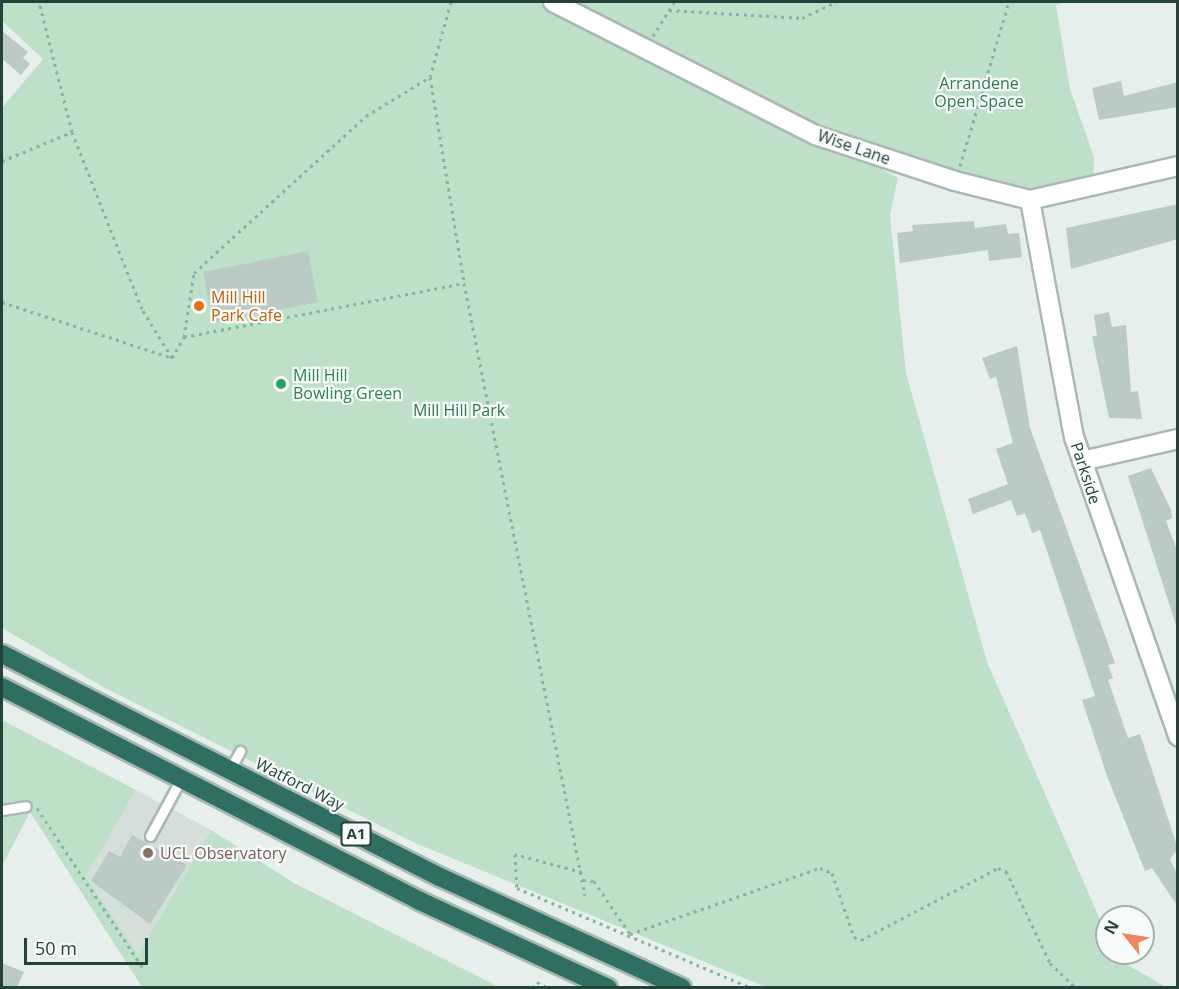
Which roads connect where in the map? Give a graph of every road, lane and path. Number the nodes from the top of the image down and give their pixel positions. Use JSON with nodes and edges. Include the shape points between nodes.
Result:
{"nodes":[{"id":1,"x":39,"y":2,"type":"edge"},
{"id":2,"x":451,"y":2,"type":"edge"},
{"id":3,"x":554,"y":2,"type":"edge"},
{"id":4,"x":674,"y":2,"type":"edge"},
{"id":5,"x":836,"y":2,"type":"edge"},
{"id":6,"x":1009,"y":2,"type":"edge"},
{"id":7,"x":669,"y":10,"type":"junction"},
{"id":8,"x":646,"y":48,"type":"junction"},
{"id":9,"x":430,"y":77,"type":"junction"},
{"id":10,"x":72,"y":132,"type":"junction"},
{"id":11,"x":2,"y":161,"type":"edge"},
{"id":12,"x":1178,"y":166,"type":"edge"},
{"id":13,"x":955,"y":181,"type":"junction"},
{"id":14,"x":1030,"y":200,"type":"junction"},
{"id":15,"x":464,"y":283,"type":"junction"},
{"id":16,"x":2,"y":302,"type":"edge"},
{"id":17,"x":184,"y":337,"type":"junction"},
{"id":18,"x":172,"y":358,"type":"junction"},
{"id":19,"x":1178,"y":439,"type":"edge"},
{"id":20,"x":1082,"y":461,"type":"junction"},
{"id":21,"x":2,"y":654,"type":"edge"},
{"id":22,"x":2,"y":687,"type":"edge"},
{"id":23,"x":1178,"y":736,"type":"edge"},
{"id":24,"x":240,"y":752,"type":"dead end"},
{"id":25,"x":230,"y":771,"type":"junction"},
{"id":26,"x":181,"y":779,"type":"junction"},
{"id":27,"x":26,"y":806,"type":"joint"},
{"id":28,"x":2,"y":810,"type":"edge"},
{"id":29,"x":150,"y":836,"type":"dead end"},
{"id":30,"x":582,"y":872,"type":"junction"},
{"id":31,"x":583,"y":879,"type":"junction"},
{"id":32,"x":585,"y":895,"type":"dead end"},
{"id":33,"x":143,"y":969,"type":"dead end"},
{"id":34,"x":533,"y":987,"type":"edge"},
{"id":35,"x":548,"y":987,"type":"edge"},
{"id":36,"x":608,"y":987,"type":"edge"},
{"id":37,"x":682,"y":987,"type":"edge"},
{"id":38,"x":751,"y":987,"type":"edge"},
{"id":39,"x":1076,"y":987,"type":"edge"}],
"edges":[{"from":1,"to":10,"type":"path"},
{"from":2,"to":9,"type":"path"},
{"from":3,"to":8,"type":"street","name":"Wise Lane"},
{"from":4,"to":7,"type":"path"},
{"from":5,"to":7,"type":"path","via":[[802,18]]},
{"from":6,"to":13,"type":"path"},
{"from":7,"to":8,"type":"path"},
{"from":8,"to":13,"type":"street","name":"Wise Lane","via":[[815,135]]},
{"from":9,"to":15,"type":"path"},
{"from":9,"to":17,"type":"path","via":[[366,116],[194,273]]},
{"from":10,"to":11,"type":"path"},
{"from":10,"to":18,"type":"path","via":[[142,309]]},
{"from":12,"to":14,"type":"street","name":"Wise Lane"},
{"from":13,"to":14,"type":"street","name":"Wise Lane"},
{"from":14,"to":20,"type":"street","name":"Parkside"},
{"from":15,"to":17,"type":"path"},
{"from":15,"to":30,"type":"path"},
{"from":16,"to":18,"type":"path"},
{"from":17,"to":18,"type":"path"},
{"from":19,"to":20,"type":"street"},
{"from":20,"to":23,"type":"street","name":"Parkside"},
{"from":21,"to":25,"type":"highway","name":"Watford Way","number":"A1"},
{"from":22,"to":26,"type":"highway","number":"A1"},
{"from":24,"to":25,"type":"lane"},
{"from":25,"to":37,"type":"highway","name":"Watford Way","number":"A1","via":[[440,877]]},
{"from":26,"to":29,"type":"lane"},
{"from":26,"to":36,"type":"highway","number":"A1","via":[[420,901]]},
{"from":27,"to":28,"type":"lane"},
{"from":27,"to":33,"type":"path","via":[[40,809]]},
{"from":30,"to":31,"type":"path"},
{"from":30,"to":38,"type":"path","via":[[515,854],[517,888]]},
{"from":31,"to":32,"type":"path"},
{"from":31,"to":39,"type":"path","via":[[594,881],[630,934],[820,868],[831,873],[854,937],[861,940],[998,868],[1006,871],[1050,963]]},
{"from":34,"to":35,"type":"path","via":[[537,982]]}]}
